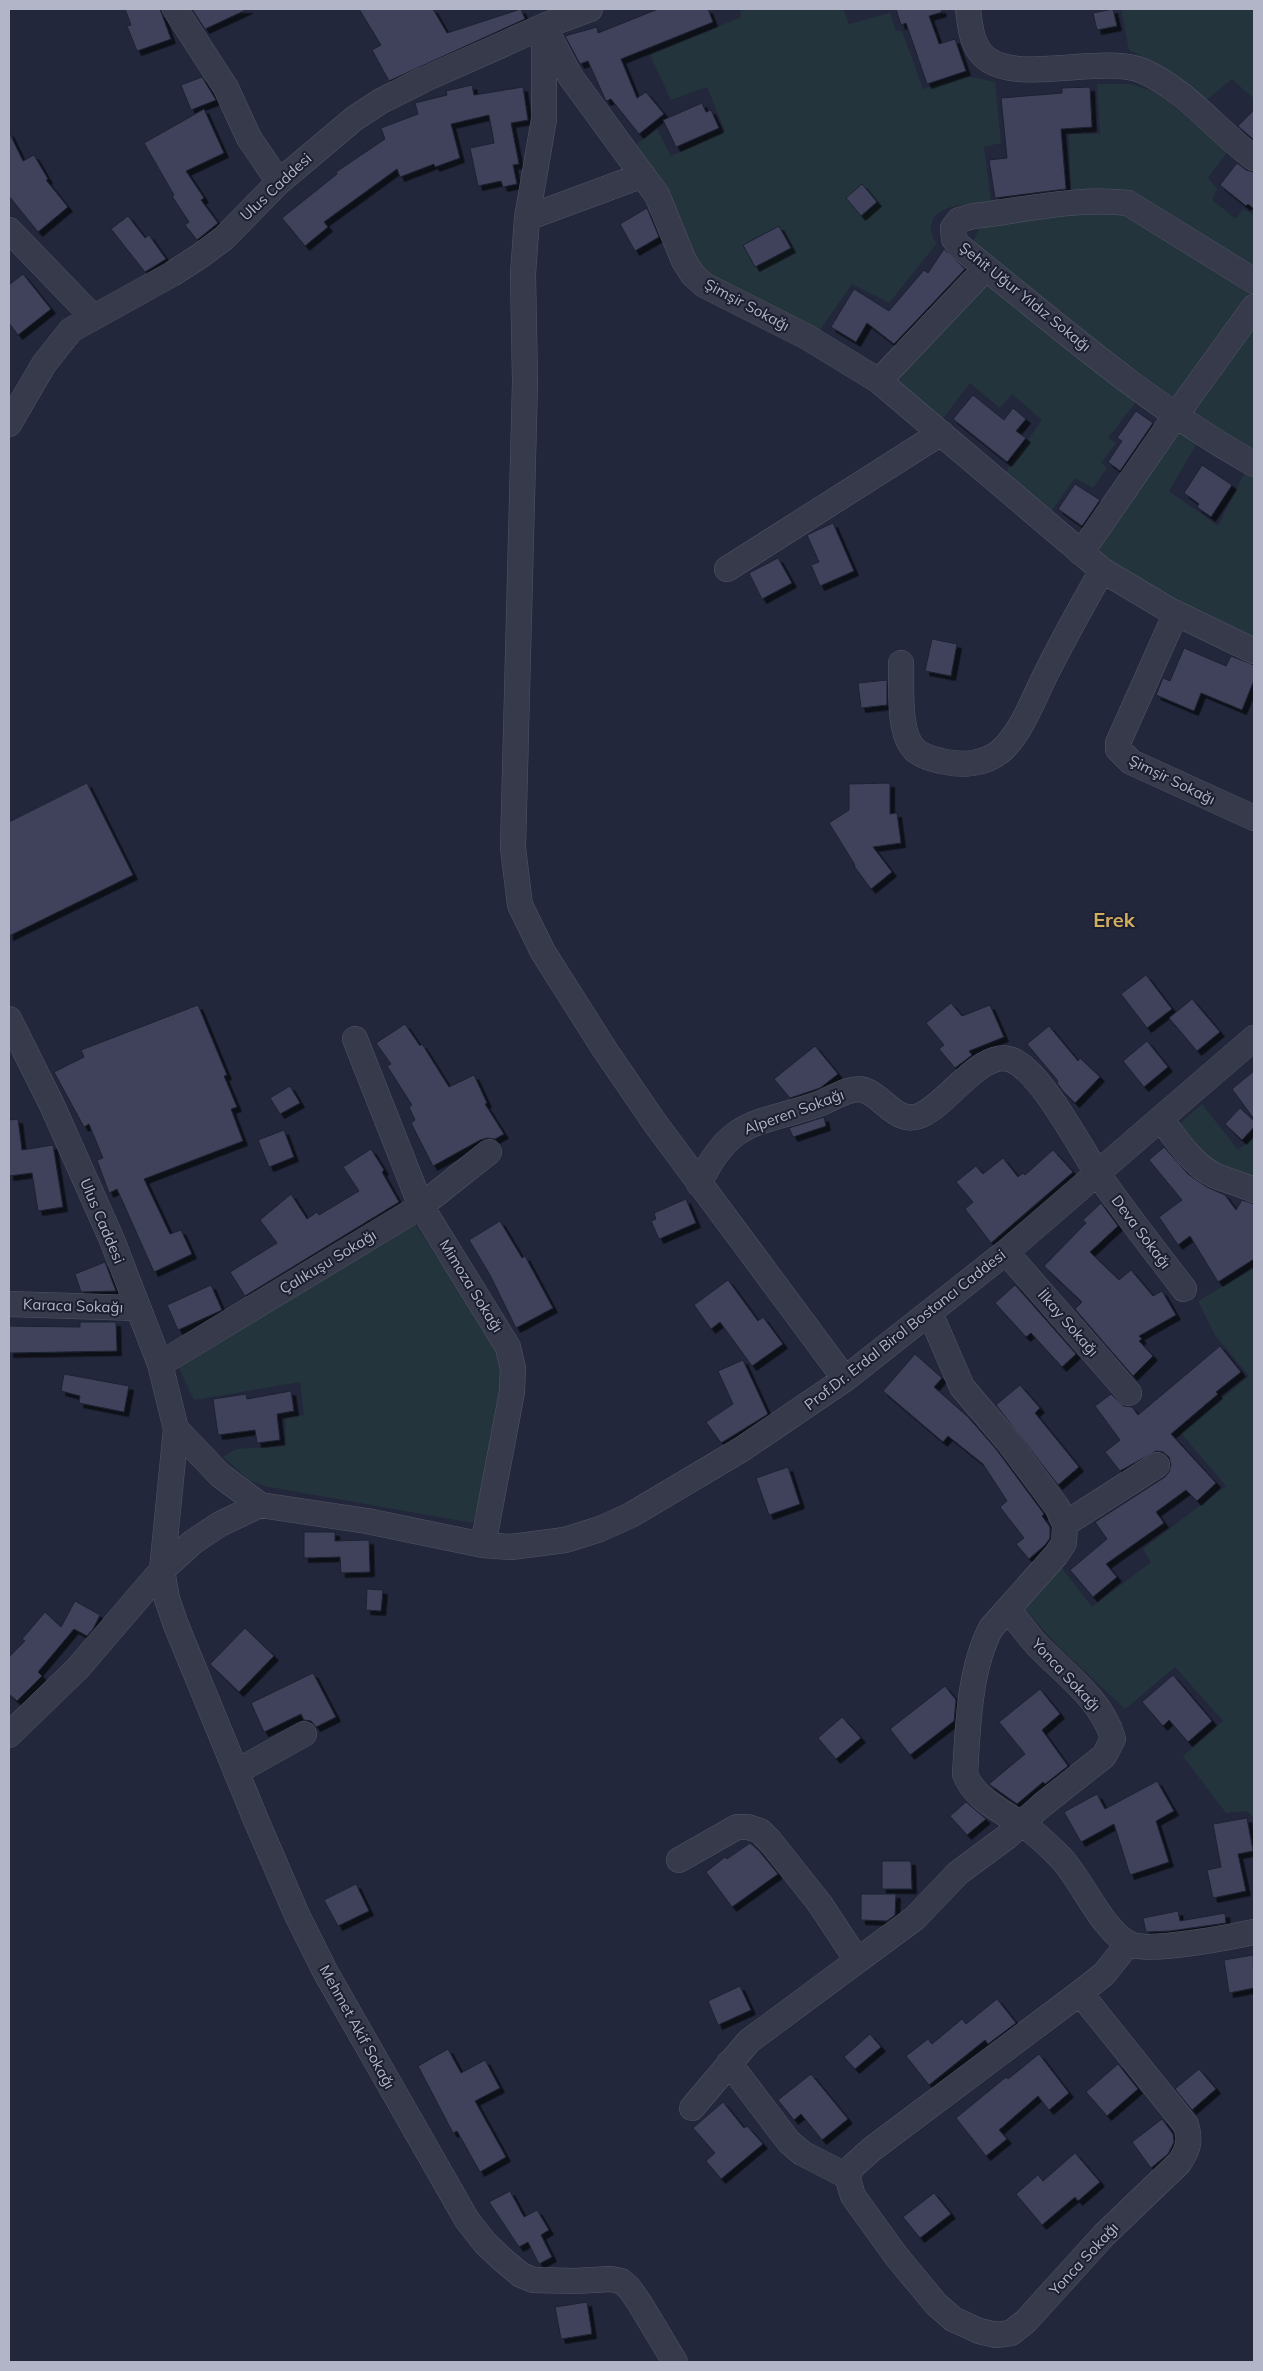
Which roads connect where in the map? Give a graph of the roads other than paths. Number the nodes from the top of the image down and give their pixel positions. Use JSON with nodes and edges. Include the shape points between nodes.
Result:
{"nodes":[{"id":1,"x":175,"y":9,"type":"edge"},
{"id":2,"x":590,"y":9,"type":"edge"},
{"id":3,"x":968,"y":9,"type":"edge"},
{"id":4,"x":556,"y":18,"type":"edge"},
{"id":5,"x":1254,"y":158,"type":"edge"},
{"id":6,"x":643,"y":175,"type":"junction"},
{"id":7,"x":279,"y":182,"type":"junction"},
{"id":8,"x":527,"y":218,"type":"junction"},
{"id":9,"x":9,"y":230,"type":"edge"},
{"id":10,"x":986,"y":268,"type":"junction"},
{"id":11,"x":1254,"y":281,"type":"edge"},
{"id":12,"x":1254,"y":307,"type":"edge"},
{"id":13,"x":92,"y":317,"type":"junction"},
{"id":14,"x":879,"y":381,"type":"junction"},
{"id":15,"x":1176,"y":415,"type":"junction"},
{"id":16,"x":9,"y":424,"type":"edge"},
{"id":17,"x":941,"y":433,"type":"junction"},
{"id":18,"x":1254,"y":464,"type":"edge"},
{"id":19,"x":1080,"y":553,"type":"junction"},
{"id":20,"x":727,"y":569,"type":"dead end"},
{"id":21,"x":1102,"y":570,"type":"junction"},
{"id":22,"x":1176,"y":613,"type":"junction"},
{"id":23,"x":1254,"y":651,"type":"edge"},
{"id":24,"x":901,"y":663,"type":"dead end"},
{"id":25,"x":1254,"y":818,"type":"edge"},
{"id":26,"x":9,"y":1019,"type":"edge"},
{"id":27,"x":1254,"y":1038,"type":"edge"},
{"id":28,"x":355,"y":1039,"type":"dead end"},
{"id":29,"x":1161,"y":1119,"type":"junction"},
{"id":30,"x":489,"y":1152,"type":"dead end"},
{"id":31,"x":1099,"y":1175,"type":"junction"},
{"id":32,"x":699,"y":1184,"type":"junction"},
{"id":33,"x":1254,"y":1190,"type":"edge"},
{"id":34,"x":421,"y":1206,"type":"junction"},
{"id":35,"x":1006,"y":1252,"type":"junction"},
{"id":36,"x":1184,"y":1289,"type":"dead end"},
{"id":37,"x":9,"y":1304,"type":"edge"},
{"id":38,"x":137,"y":1308,"type":"junction"},
{"id":39,"x":930,"y":1313,"type":"junction"},
{"id":40,"x":160,"y":1364,"type":"junction"},
{"id":41,"x":845,"y":1379,"type":"junction"},
{"id":42,"x":1129,"y":1393,"type":"dead end"},
{"id":43,"x":176,"y":1429,"type":"junction"},
{"id":44,"x":1157,"y":1465,"type":"dead end"},
{"id":45,"x":260,"y":1505,"type":"junction"},
{"id":46,"x":1065,"y":1524,"type":"junction"},
{"id":47,"x":483,"y":1546,"type":"junction"},
{"id":48,"x":162,"y":1570,"type":"junction"},
{"id":49,"x":1008,"y":1609,"type":"junction"},
{"id":50,"x":304,"y":1734,"type":"dead end"},
{"id":51,"x":9,"y":1735,"type":"edge"},
{"id":52,"x":236,"y":1772,"type":"junction"},
{"id":53,"x":1022,"y":1824,"type":"junction"},
{"id":54,"x":679,"y":1860,"type":"dead end"},
{"id":55,"x":1254,"y":1932,"type":"edge"},
{"id":56,"x":1128,"y":1944,"type":"junction"},
{"id":57,"x":857,"y":1960,"type":"junction"},
{"id":58,"x":1080,"y":1993,"type":"junction"},
{"id":59,"x":729,"y":2063,"type":"junction"},
{"id":60,"x":692,"y":2108,"type":"dead end"},
{"id":61,"x":847,"y":2176,"type":"junction"},
{"id":62,"x":675,"y":2362,"type":"edge"}],
"edges":[{"from":1,"to":7,"type":"street","via":[[226,88],[249,138]]},
{"from":2,"to":4,"type":"street","name":"Ulus Caddesi"},
{"from":3,"to":5,"type":"street","via":[[972,37],[979,51],[994,64],[1020,69],[1105,66],[1141,71],[1177,92]]},
{"from":4,"to":6,"type":"street","name":"Şimşir Sokağı","via":[[570,76]]},
{"from":4,"to":7,"type":"street","name":"Ulus Caddesi","via":[[381,101],[354,118]]},
{"from":4,"to":8,"type":"street","via":[[544,119]]},
{"from":6,"to":8,"type":"street"},
{"from":6,"to":14,"type":"street","name":"Şimşir Sokağı","via":[[665,210],[684,261],[704,285],[807,337]]},
{"from":7,"to":13,"type":"street","name":"Ulus Caddesi","via":[[224,238],[200,256]]},
{"from":8,"to":32,"type":"street","via":[[523,274],[525,382],[513,781],[513,848],[520,905],[543,952],[605,1050]]},
{"from":9,"to":13,"type":"street"},
{"from":10,"to":11,"type":"street","name":"Şehit Uğur Yıldız Sokağı","via":[[954,238],[953,228],[958,220],[1111,201],[1128,203],[1139,209]]},
{"from":10,"to":14,"type":"street"},
{"from":10,"to":15,"type":"street","name":"Şehit Uğur Yıldız Sokağı"},
{"from":12,"to":15,"type":"street"},
{"from":13,"to":16,"type":"street","name":"Ulus Caddesi","via":[[71,330],[58,344]]},
{"from":14,"to":17,"type":"street","name":"Şimşir Sokağı"},
{"from":15,"to":18,"type":"street","name":"Şehit Uğur Yıldız Sokağı"},
{"from":15,"to":19,"type":"street"},
{"from":17,"to":19,"type":"street","name":"Şimşir Sokağı"},
{"from":17,"to":20,"type":"street"},
{"from":19,"to":21,"type":"street","name":"Şimşir Sokağı"},
{"from":21,"to":22,"type":"street","name":"Şimşir Sokağı"},
{"from":21,"to":24,"type":"street","via":[[1023,720],[1008,743],[993,756],[967,764],[951,764],[916,751],[908,741],[903,720]]},
{"from":22,"to":23,"type":"street","name":"Şimşir Sokağı"},
{"from":22,"to":25,"type":"street","name":"Şimşir Sokağı","via":[[1118,743],[1118,750],[1131,762]]},
{"from":26,"to":38,"type":"street","name":"Ulus Caddesi","via":[[112,1240]]},
{"from":27,"to":29,"type":"street","name":"Prof.Dr. Erdal Birol Bostancı Caddesi"},
{"from":28,"to":34,"type":"street","name":"Mimoza Sokağı"},
{"from":29,"to":31,"type":"street","name":"Prof.Dr. Erdal Birol Bostancı Caddesi"},
{"from":29,"to":33,"type":"street","via":[[1183,1148],[1204,1168]]},
{"from":30,"to":34,"type":"street","name":"Çalıkuşu Sokağı"},
{"from":31,"to":32,"type":"street","name":"Alperen Sokağı","via":[[1036,1081],[1013,1060],[1003,1058],[986,1063],[916,1118],[896,1113],[862,1089],[752,1124],[724,1142],[709,1162]]},
{"from":31,"to":35,"type":"street","name":"Prof.Dr. Erdal Birol Bostancı Caddesi"},
{"from":31,"to":36,"type":"street","name":"Deva Sokağı"},
{"from":32,"to":41,"type":"street"},
{"from":34,"to":40,"type":"street","name":"Çalıkuşu Sokağı"},
{"from":34,"to":47,"type":"street","name":"Mimoza Sokağı","via":[[500,1332],[508,1347],[513,1369],[512,1392]]},
{"from":35,"to":39,"type":"street","name":"Prof.Dr. Erdal Birol Bostancı Caddesi"},
{"from":35,"to":42,"type":"street","name":"İlkay Sokağı"},
{"from":37,"to":38,"type":"street","name":"Karaca Sokağı"},
{"from":38,"to":40,"type":"street","name":"Ulus Caddesi"},
{"from":39,"to":41,"type":"street","name":"Prof.Dr. Erdal Birol Bostancı Caddesi"},
{"from":39,"to":46,"type":"street","via":[[962,1387],[1036,1476]]},
{"from":40,"to":43,"type":"street","name":"Ulus Caddesi"},
{"from":41,"to":47,"type":"street","name":"Prof.Dr. Erdal Birol Bostancı Caddesi","via":[[742,1449],[600,1529],[565,1540],[511,1547]]},
{"from":43,"to":45,"type":"street","name":"Ulus Caddesi","via":[[220,1476]]},
{"from":43,"to":48,"type":"street","name":"Ulus Caddesi"},
{"from":44,"to":46,"type":"street"},
{"from":45,"to":47,"type":"street","name":"Prof.Dr. Erdal Birol Bostancı Caddesi","via":[[367,1521]]},
{"from":45,"to":48,"type":"street","via":[[220,1524],[193,1542]]},
{"from":46,"to":49,"type":"street","via":[[1064,1543]]},
{"from":48,"to":51,"type":"street","via":[[78,1668]]},
{"from":48,"to":52,"type":"street","name":"Mehmet Akif Sokağı","via":[[176,1625]]},
{"from":49,"to":53,"type":"street","via":[[991,1628],[975,1668],[965,1774],[979,1794]]},
{"from":49,"to":53,"type":"street","name":"Yonca Sokağı","via":[[1094,1703],[1109,1723],[1113,1740],[1104,1756]]},
{"from":50,"to":52,"type":"street"},
{"from":52,"to":62,"type":"street","name":"Mehmet Akif Sokağı","via":[[322,1965],[467,2220],[503,2260],[533,2280],[621,2281],[639,2302]]},
{"from":53,"to":56,"type":"street","via":[[1063,1860],[1093,1905]]},
{"from":53,"to":57,"type":"street","name":"Yonca Sokağı","via":[[958,1872],[915,1918]]},
{"from":54,"to":57,"type":"street","via":[[737,1827],[748,1826],[760,1831],[820,1904]]},
{"from":55,"to":56,"type":"street","via":[[1156,1946]]},
{"from":56,"to":58,"type":"street","via":[[1104,1974]]},
{"from":57,"to":59,"type":"street","name":"Yonca Sokağı","via":[[748,2041]]},
{"from":58,"to":61,"type":"street","via":[[872,2149]]},
{"from":58,"to":61,"type":"street","name":"Yonca Sokağı","via":[[1173,2107],[1186,2125],[1190,2138],[1179,2163],[1104,2235],[1026,2322],[1011,2333],[996,2336],[953,2319],[936,2304],[897,2257],[853,2196]]},
{"from":59,"to":60,"type":"street","name":"Yonca Sokağı"},
{"from":59,"to":61,"type":"street","via":[[789,2142],[802,2153]]}]}
